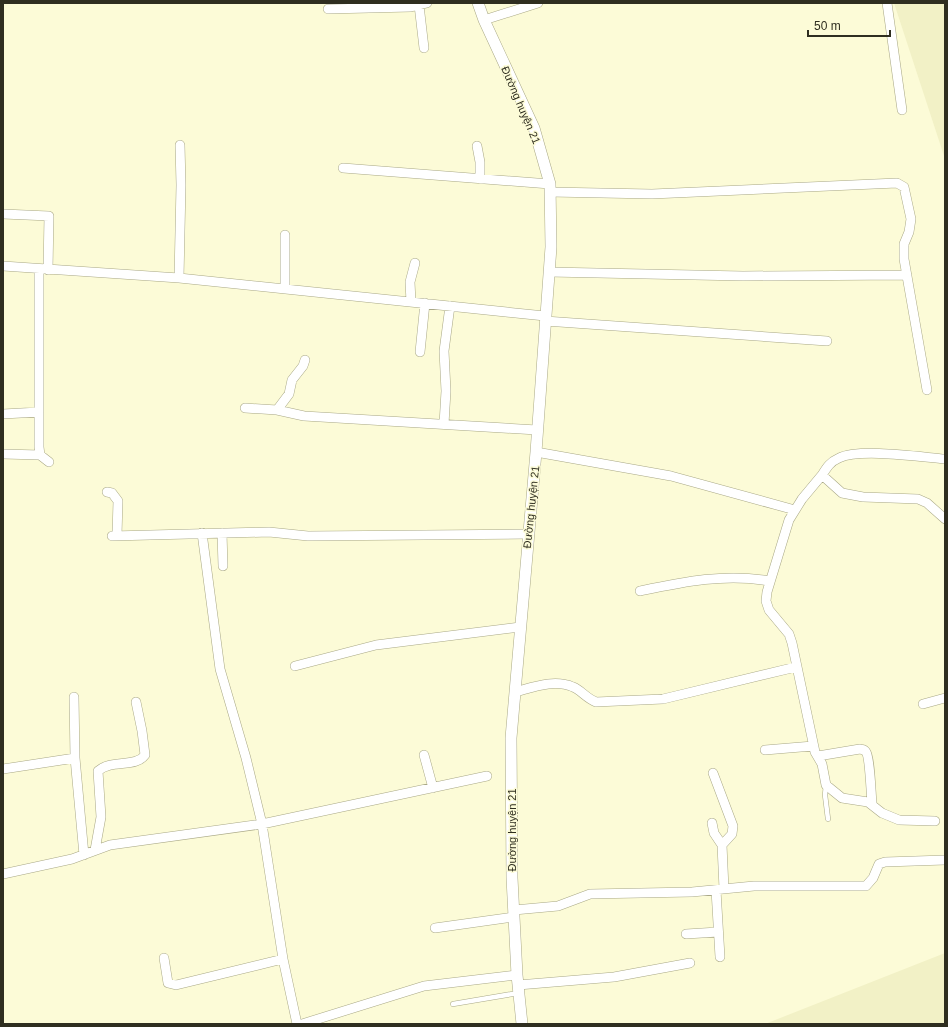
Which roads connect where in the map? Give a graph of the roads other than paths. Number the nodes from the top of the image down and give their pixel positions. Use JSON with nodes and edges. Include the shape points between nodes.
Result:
{"nodes":[{"id":1,"x":478,"y":3,"type":"edge"},
{"id":2,"x":538,"y":3,"type":"edge"},
{"id":3,"x":887,"y":3,"type":"edge"},
{"id":4,"x":423,"y":4,"type":"edge"},
{"id":5,"x":377,"y":5,"type":"edge"},
{"id":6,"x":328,"y":9,"type":"dead end"},
{"id":7,"x":484,"y":20,"type":"junction"},
{"id":8,"x":424,"y":48,"type":"dead end"},
{"id":9,"x":902,"y":110,"type":"dead end"},
{"id":10,"x":180,"y":145,"type":"dead end"},
{"id":11,"x":477,"y":146,"type":"dead end"},
{"id":12,"x":343,"y":168,"type":"dead end"},
{"id":13,"x":480,"y":179,"type":"junction"},
{"id":14,"x":550,"y":188,"type":"junction"},
{"id":15,"x":3,"y":214,"type":"edge"},
{"id":16,"x":285,"y":235,"type":"dead end"},
{"id":17,"x":415,"y":263,"type":"dead end"},
{"id":18,"x":3,"y":266,"type":"edge"},
{"id":19,"x":44,"y":270,"type":"junction"},
{"id":20,"x":549,"y":272,"type":"junction"},
{"id":21,"x":907,"y":275,"type":"junction"},
{"id":22,"x":179,"y":278,"type":"junction"},
{"id":23,"x":286,"y":289,"type":"junction"},
{"id":24,"x":411,"y":302,"type":"junction"},
{"id":25,"x":426,"y":303,"type":"junction"},
{"id":26,"x":450,"y":306,"type":"junction"},
{"id":27,"x":545,"y":318,"type":"junction"},
{"id":28,"x":827,"y":341,"type":"dead end"},
{"id":29,"x":420,"y":352,"type":"dead end"},
{"id":30,"x":305,"y":360,"type":"dead end"},
{"id":31,"x":927,"y":390,"type":"dead end"},
{"id":32,"x":245,"y":408,"type":"dead end"},
{"id":33,"x":277,"y":410,"type":"junction"},
{"id":34,"x":39,"y":412,"type":"junction"},
{"id":35,"x":3,"y":414,"type":"edge"},
{"id":36,"x":444,"y":424,"type":"junction"},
{"id":37,"x":537,"y":430,"type":"junction"},
{"id":38,"x":536,"y":452,"type":"junction"},
{"id":39,"x":3,"y":454,"type":"edge"},
{"id":40,"x":40,"y":455,"type":"junction"},
{"id":41,"x":945,"y":459,"type":"edge"},
{"id":42,"x":48,"y":462,"type":"dead end"},
{"id":43,"x":822,"y":475,"type":"junction"},
{"id":44,"x":107,"y":492,"type":"dead end"},
{"id":45,"x":794,"y":510,"type":"junction"},
{"id":46,"x":945,"y":519,"type":"edge"},
{"id":47,"x":202,"y":533,"type":"junction"},
{"id":48,"x":222,"y":533,"type":"junction"},
{"id":49,"x":528,"y":534,"type":"junction"},
{"id":50,"x":223,"y":566,"type":"dead end"},
{"id":51,"x":769,"y":581,"type":"junction"},
{"id":52,"x":640,"y":591,"type":"dead end"},
{"id":53,"x":520,"y":627,"type":"junction"},
{"id":54,"x":295,"y":666,"type":"dead end"},
{"id":55,"x":796,"y":667,"type":"junction"},
{"id":56,"x":515,"y":692,"type":"junction"},
{"id":57,"x":74,"y":697,"type":"dead end"},
{"id":58,"x":945,"y":698,"type":"edge"},
{"id":59,"x":136,"y":702,"type":"dead end"},
{"id":60,"x":923,"y":704,"type":"dead end"},
{"id":61,"x":813,"y":746,"type":"junction"},
{"id":62,"x":765,"y":750,"type":"dead end"},
{"id":63,"x":424,"y":755,"type":"dead end"},
{"id":64,"x":818,"y":756,"type":"junction"},
{"id":65,"x":75,"y":758,"type":"junction"},
{"id":66,"x":3,"y":769,"type":"edge"},
{"id":67,"x":713,"y":773,"type":"dead end"},
{"id":68,"x":487,"y":776,"type":"dead end"},
{"id":69,"x":826,"y":785,"type":"junction"},
{"id":70,"x":433,"y":788,"type":"junction"},
{"id":71,"x":872,"y":804,"type":"junction"},
{"id":72,"x":828,"y":819,"type":"dead end"},
{"id":73,"x":935,"y":821,"type":"dead end"},
{"id":74,"x":712,"y":823,"type":"dead end"},
{"id":75,"x":262,"y":824,"type":"junction"},
{"id":76,"x":722,"y":845,"type":"junction"},
{"id":77,"x":95,"y":850,"type":"junction"},
{"id":78,"x":84,"y":855,"type":"junction"},
{"id":79,"x":945,"y":860,"type":"edge"},
{"id":80,"x":3,"y":874,"type":"edge"},
{"id":81,"x":720,"y":890,"type":"junction"},
{"id":82,"x":514,"y":913,"type":"junction"},
{"id":83,"x":435,"y":928,"type":"dead end"},
{"id":84,"x":718,"y":932,"type":"junction"},
{"id":85,"x":686,"y":934,"type":"dead end"},
{"id":86,"x":720,"y":957,"type":"dead end"},
{"id":87,"x":164,"y":958,"type":"dead end"},
{"id":88,"x":283,"y":959,"type":"junction"},
{"id":89,"x":690,"y":963,"type":"dead end"},
{"id":90,"x":518,"y":984,"type":"junction"},
{"id":91,"x":453,"y":1004,"type":"dead end"},
{"id":92,"x":297,"y":1024,"type":"edge"},
{"id":93,"x":302,"y":1024,"type":"edge"},
{"id":94,"x":522,"y":1024,"type":"edge"}],
"edges":[{"from":1,"to":7,"type":"street","name":"Đường huyện 21"},
{"from":2,"to":7,"type":"street"},
{"from":3,"to":9,"type":"street"},
{"from":4,"to":5,"type":"street","via":[[411,7]]},
{"from":4,"to":8,"type":"street"},
{"from":5,"to":6,"type":"street"},
{"from":7,"to":14,"type":"street","name":"Đường huyện 21","via":[[534,128]]},
{"from":10,"to":22,"type":"street","via":[[182,185]]},
{"from":11,"to":13,"type":"street"},
{"from":12,"to":13,"type":"street"},
{"from":13,"to":14,"type":"street"},
{"from":14,"to":20,"type":"street","name":"Đường huyện 21"},
{"from":14,"to":21,"type":"street","via":[[652,194],[898,183],[904,187],[911,219],[904,244]]},
{"from":15,"to":19,"type":"street","via":[[49,216]]},
{"from":16,"to":23,"type":"street"},
{"from":17,"to":24,"type":"street","via":[[410,282]]},
{"from":18,"to":19,"type":"street"},
{"from":19,"to":22,"type":"street"},
{"from":19,"to":34,"type":"street"},
{"from":20,"to":21,"type":"street","via":[[743,276]]},
{"from":20,"to":27,"type":"street","name":"Đường huyện 21"},
{"from":21,"to":31,"type":"street"},
{"from":22,"to":23,"type":"street"},
{"from":23,"to":24,"type":"street"},
{"from":24,"to":25,"type":"street"},
{"from":25,"to":26,"type":"street"},
{"from":25,"to":29,"type":"street"},
{"from":26,"to":27,"type":"street"},
{"from":26,"to":36,"type":"street","via":[[444,351]]},
{"from":27,"to":28,"type":"street"},
{"from":27,"to":37,"type":"street","name":"Đường huyện 21"},
{"from":30,"to":33,"type":"street","via":[[292,380],[289,394]]},
{"from":32,"to":33,"type":"street"},
{"from":33,"to":36,"type":"street","via":[[304,416]]},
{"from":34,"to":35,"type":"street"},
{"from":34,"to":40,"type":"street"},
{"from":36,"to":37,"type":"street"},
{"from":37,"to":38,"type":"street","name":"Đường huyện 21"},
{"from":38,"to":45,"type":"street","via":[[671,476]]},
{"from":38,"to":49,"type":"street","name":"Đường huyện 21"},
{"from":39,"to":40,"type":"street"},
{"from":40,"to":42,"type":"street"},
{"from":41,"to":43,"type":"street","via":[[865,454],[841,457],[831,463]]},
{"from":43,"to":45,"type":"street"},
{"from":43,"to":46,"type":"street","via":[[842,493],[863,497],[918,499],[927,503]]},
{"from":44,"to":47,"type":"street","via":[[112,493],[118,501],[114,535]]},
{"from":45,"to":51,"type":"street"},
{"from":47,"to":48,"type":"street"},
{"from":47,"to":75,"type":"street","via":[[220,669]]},
{"from":48,"to":49,"type":"street","via":[[269,532],[308,536]]},
{"from":48,"to":50,"type":"street"},
{"from":49,"to":53,"type":"street","name":"Đường huyện 21"},
{"from":51,"to":52,"type":"street","via":[[731,577],[685,582]]},
{"from":51,"to":55,"type":"street","via":[[766,601],[769,610],[789,634]]},
{"from":53,"to":54,"type":"street","via":[[376,646]]},
{"from":53,"to":56,"type":"street","name":"Đường huyện 21"},
{"from":55,"to":56,"type":"street","via":[[663,699],[596,702],[587,699],[574,687],[555,682]]},
{"from":55,"to":61,"type":"street"},
{"from":56,"to":82,"type":"street","name":"Đường huyện 21","via":[[511,738]]},
{"from":57,"to":65,"type":"street"},
{"from":58,"to":60,"type":"street"},
{"from":59,"to":77,"type":"street","via":[[144,755],[136,761],[103,766],[98,771],[101,817]]},
{"from":61,"to":62,"type":"street"},
{"from":61,"to":64,"type":"street"},
{"from":63,"to":70,"type":"street"},
{"from":64,"to":69,"type":"street"},
{"from":64,"to":71,"type":"street","via":[[863,750],[868,760]]},
{"from":65,"to":66,"type":"street"},
{"from":65,"to":78,"type":"street"},
{"from":67,"to":76,"type":"street","via":[[733,826],[732,834]]},
{"from":68,"to":70,"type":"street"},
{"from":69,"to":71,"type":"street","via":[[842,798]]},
{"from":69,"to":72,"type":"lane"},
{"from":70,"to":75,"type":"street"},
{"from":71,"to":73,"type":"street","via":[[882,813],[899,820]]},
{"from":74,"to":76,"type":"street","via":[[714,833]]},
{"from":75,"to":77,"type":"street","via":[[110,845]]},
{"from":75,"to":88,"type":"street"},
{"from":76,"to":81,"type":"street"},
{"from":77,"to":78,"type":"street"},
{"from":78,"to":80,"type":"street"},
{"from":79,"to":81,"type":"street","via":[[878,864],[873,878],[866,886],[754,886]]},
{"from":81,"to":82,"type":"street","via":[[590,894],[558,906]]},
{"from":81,"to":84,"type":"street"},
{"from":82,"to":83,"type":"street"},
{"from":82,"to":90,"type":"street","name":"Đường huyện 21"},
{"from":84,"to":85,"type":"street"},
{"from":84,"to":86,"type":"street"},
{"from":87,"to":88,"type":"street","via":[[168,982],[176,985]]},
{"from":88,"to":92,"type":"street"},
{"from":89,"to":90,"type":"street","via":[[614,977]]},
{"from":90,"to":91,"type":"lane"},
{"from":90,"to":93,"type":"street","via":[[424,986]]},
{"from":90,"to":94,"type":"street","name":"Đường huyện 21"}]}
